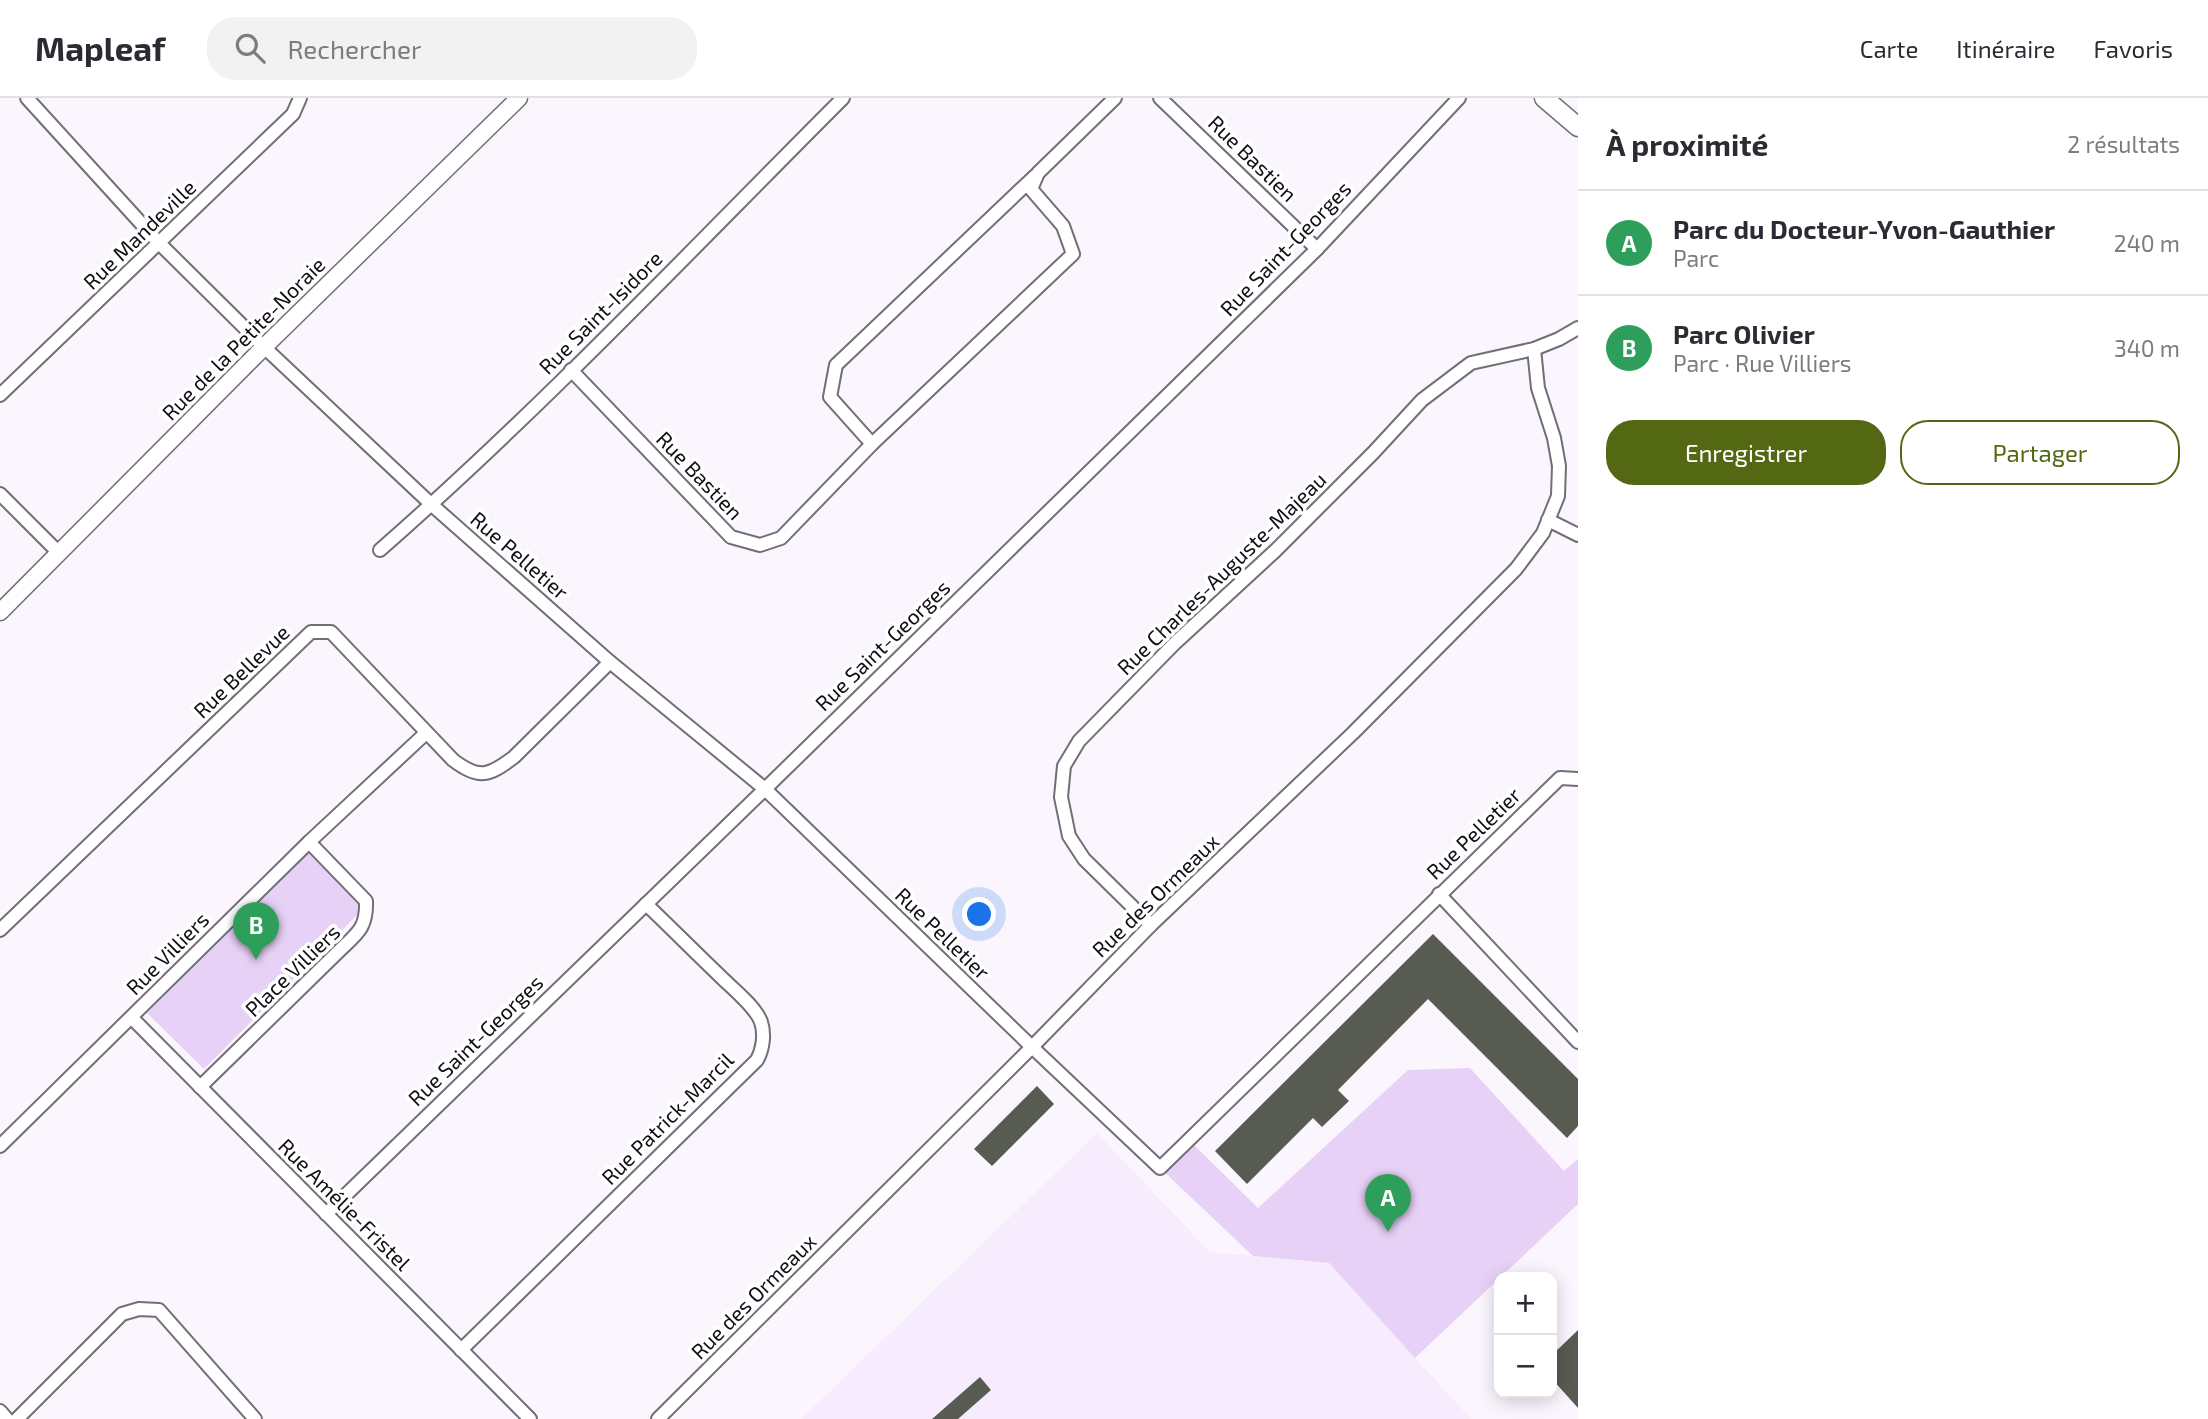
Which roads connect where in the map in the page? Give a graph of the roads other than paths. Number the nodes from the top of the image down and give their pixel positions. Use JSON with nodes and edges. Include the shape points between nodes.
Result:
{"nodes":[{"id":1,"x":27,"y":98,"type":"edge"},
{"id":2,"x":300,"y":98,"type":"edge"},
{"id":3,"x":519,"y":98,"type":"edge"},
{"id":4,"x":844,"y":98,"type":"edge"},
{"id":5,"x":1115,"y":98,"type":"edge"},
{"id":6,"x":1160,"y":98,"type":"edge"},
{"id":7,"x":1459,"y":98,"type":"edge"},
{"id":8,"x":1544,"y":98,"type":"edge"},
{"id":9,"x":1578,"y":127,"type":"edge"},
{"id":10,"x":1038,"y":173,"type":"junction"},
{"id":11,"x":159,"y":243,"type":"junction"},
{"id":12,"x":1317,"y":249,"type":"junction"},
{"id":13,"x":1578,"y":328,"type":"edge"},
{"id":14,"x":264,"y":347,"type":"junction"},
{"id":15,"x":1534,"y":349,"type":"junction"},
{"id":16,"x":571,"y":370,"type":"junction"},
{"id":17,"x":0,"y":395,"type":"edge"},
{"id":18,"x":872,"y":444,"type":"junction"},
{"id":19,"x":0,"y":494,"type":"edge"},
{"id":20,"x":432,"y":505,"type":"junction"},
{"id":21,"x":1548,"y":520,"type":"junction"},
{"id":22,"x":1578,"y":536,"type":"edge"},
{"id":23,"x":380,"y":550,"type":"dead end"},
{"id":24,"x":59,"y":553,"type":"junction"},
{"id":25,"x":0,"y":612,"type":"edge"},
{"id":26,"x":610,"y":662,"type":"junction"},
{"id":27,"x":426,"y":733,"type":"junction"},
{"id":28,"x":1578,"y":779,"type":"edge"},
{"id":29,"x":765,"y":789,"type":"junction"},
{"id":30,"x":309,"y":842,"type":"junction"},
{"id":31,"x":1439,"y":894,"type":"junction"},
{"id":32,"x":646,"y":904,"type":"junction"},
{"id":33,"x":1151,"y":925,"type":"junction"},
{"id":34,"x":0,"y":930,"type":"edge"},
{"id":35,"x":132,"y":1018,"type":"junction"},
{"id":36,"x":1578,"y":1042,"type":"edge"},
{"id":37,"x":1032,"y":1047,"type":"junction"},
{"id":38,"x":201,"y":1087,"type":"junction"},
{"id":39,"x":0,"y":1146,"type":"edge"},
{"id":40,"x":326,"y":1214,"type":"junction"},
{"id":41,"x":460,"y":1350,"type":"junction"},
{"id":42,"x":0,"y":1411,"type":"edge"},
{"id":43,"x":7,"y":1419,"type":"edge"},
{"id":44,"x":17,"y":1419,"type":"edge"},
{"id":45,"x":255,"y":1419,"type":"edge"},
{"id":46,"x":530,"y":1419,"type":"edge"},
{"id":47,"x":658,"y":1419,"type":"edge"}],
"edges":[{"from":1,"to":11,"type":"street","name":"Rue Pelletier"},
{"from":2,"to":11,"type":"street","name":"Rue Mandeville","via":[[293,114]]},
{"from":3,"to":14,"type":"street","name":"Rue de la Petite-Noraie"},
{"from":4,"to":16,"type":"street","name":"Rue Saint-Isidore"},
{"from":5,"to":10,"type":"street"},
{"from":6,"to":12,"type":"street","name":"Rue Bastien"},
{"from":7,"to":12,"type":"street","name":"Rue Saint-Georges"},
{"from":8,"to":9,"type":"main road"},
{"from":10,"to":18,"type":"street","name":"Rue Bastien","via":[[1031,189],[1063,226],[1073,254]]},
{"from":10,"to":18,"type":"street","via":[[835,365],[830,397]]},
{"from":11,"to":14,"type":"street","name":"Rue Pelletier"},
{"from":11,"to":17,"type":"street","name":"Rue Mandeville"},
{"from":12,"to":29,"type":"street","name":"Rue Saint-Georges"},
{"from":13,"to":15,"type":"street","name":"Rue Charles-Auguste-Majeau"},
{"from":14,"to":20,"type":"street","name":"Rue Pelletier"},
{"from":14,"to":24,"type":"street","name":"Rue de la Petite-Noraie"},
{"from":15,"to":21,"type":"street","name":"Rue des Ormeaux","via":[[1538,388],[1559,466],[1558,496]]},
{"from":15,"to":33,"type":"street","name":"Rue Charles-Auguste-Majeau","via":[[1471,362],[1422,400],[1079,741],[1064,765],[1061,797],[1069,836],[1084,859]]},
{"from":16,"to":18,"type":"street","name":"Rue Bastien","via":[[731,537],[760,545],[781,538]]},
{"from":16,"to":20,"type":"street","name":"Rue Saint-Isidore"},
{"from":19,"to":24,"type":"street"},
{"from":20,"to":23,"type":"street","name":"Rue Saint-Isidore"},
{"from":20,"to":26,"type":"street","name":"Rue Pelletier"},
{"from":21,"to":22,"type":"street"},
{"from":21,"to":33,"type":"street","name":"Rue des Ormeaux","via":[[1516,569],[1353,733]]},
{"from":24,"to":25,"type":"street","name":"Rue de la Petite-Noraie"},
{"from":26,"to":27,"type":"street","name":"Rue Bellevue","via":[[514,757],[490,773],[466,770]]},
{"from":26,"to":29,"type":"street","name":"Rue Pelletier"},
{"from":27,"to":30,"type":"street","name":"Rue Villiers"},
{"from":27,"to":34,"type":"street","name":"Rue Bellevue","via":[[331,632],[311,632]]},
{"from":28,"to":31,"type":"street","name":"Rue Pelletier","via":[[1560,778]]},
{"from":29,"to":32,"type":"street","name":"Rue Saint-Georges"},
{"from":29,"to":37,"type":"street","name":"Rue Pelletier"},
{"from":30,"to":35,"type":"street","name":"Rue Villiers"},
{"from":30,"to":38,"type":"street","name":"Place Villiers","via":[[366,901],[363,925]]},
{"from":31,"to":36,"type":"street"},
{"from":31,"to":37,"type":"street","name":"Rue Pelletier","via":[[1160,1168]]},
{"from":32,"to":40,"type":"street","name":"Rue Saint-Georges"},
{"from":32,"to":41,"type":"street","name":"Rue Patrick-Marcil","via":[[757,1015],[761,1053]]},
{"from":33,"to":37,"type":"street","name":"Rue des Ormeaux"},
{"from":35,"to":38,"type":"street","name":"Rue Amélie-Fristel"},
{"from":35,"to":39,"type":"street","name":"Rue Villiers"},
{"from":37,"to":47,"type":"street","name":"Rue des Ormeaux"},
{"from":38,"to":40,"type":"street","name":"Rue Amélie-Fristel"},
{"from":40,"to":41,"type":"street","name":"Rue Amélie-Fristel"},
{"from":41,"to":46,"type":"street","name":"Rue Amélie-Fristel"},
{"from":42,"to":43,"type":"street"},
{"from":44,"to":45,"type":"street","via":[[122,1314],[139,1308],[159,1310]]}]}
